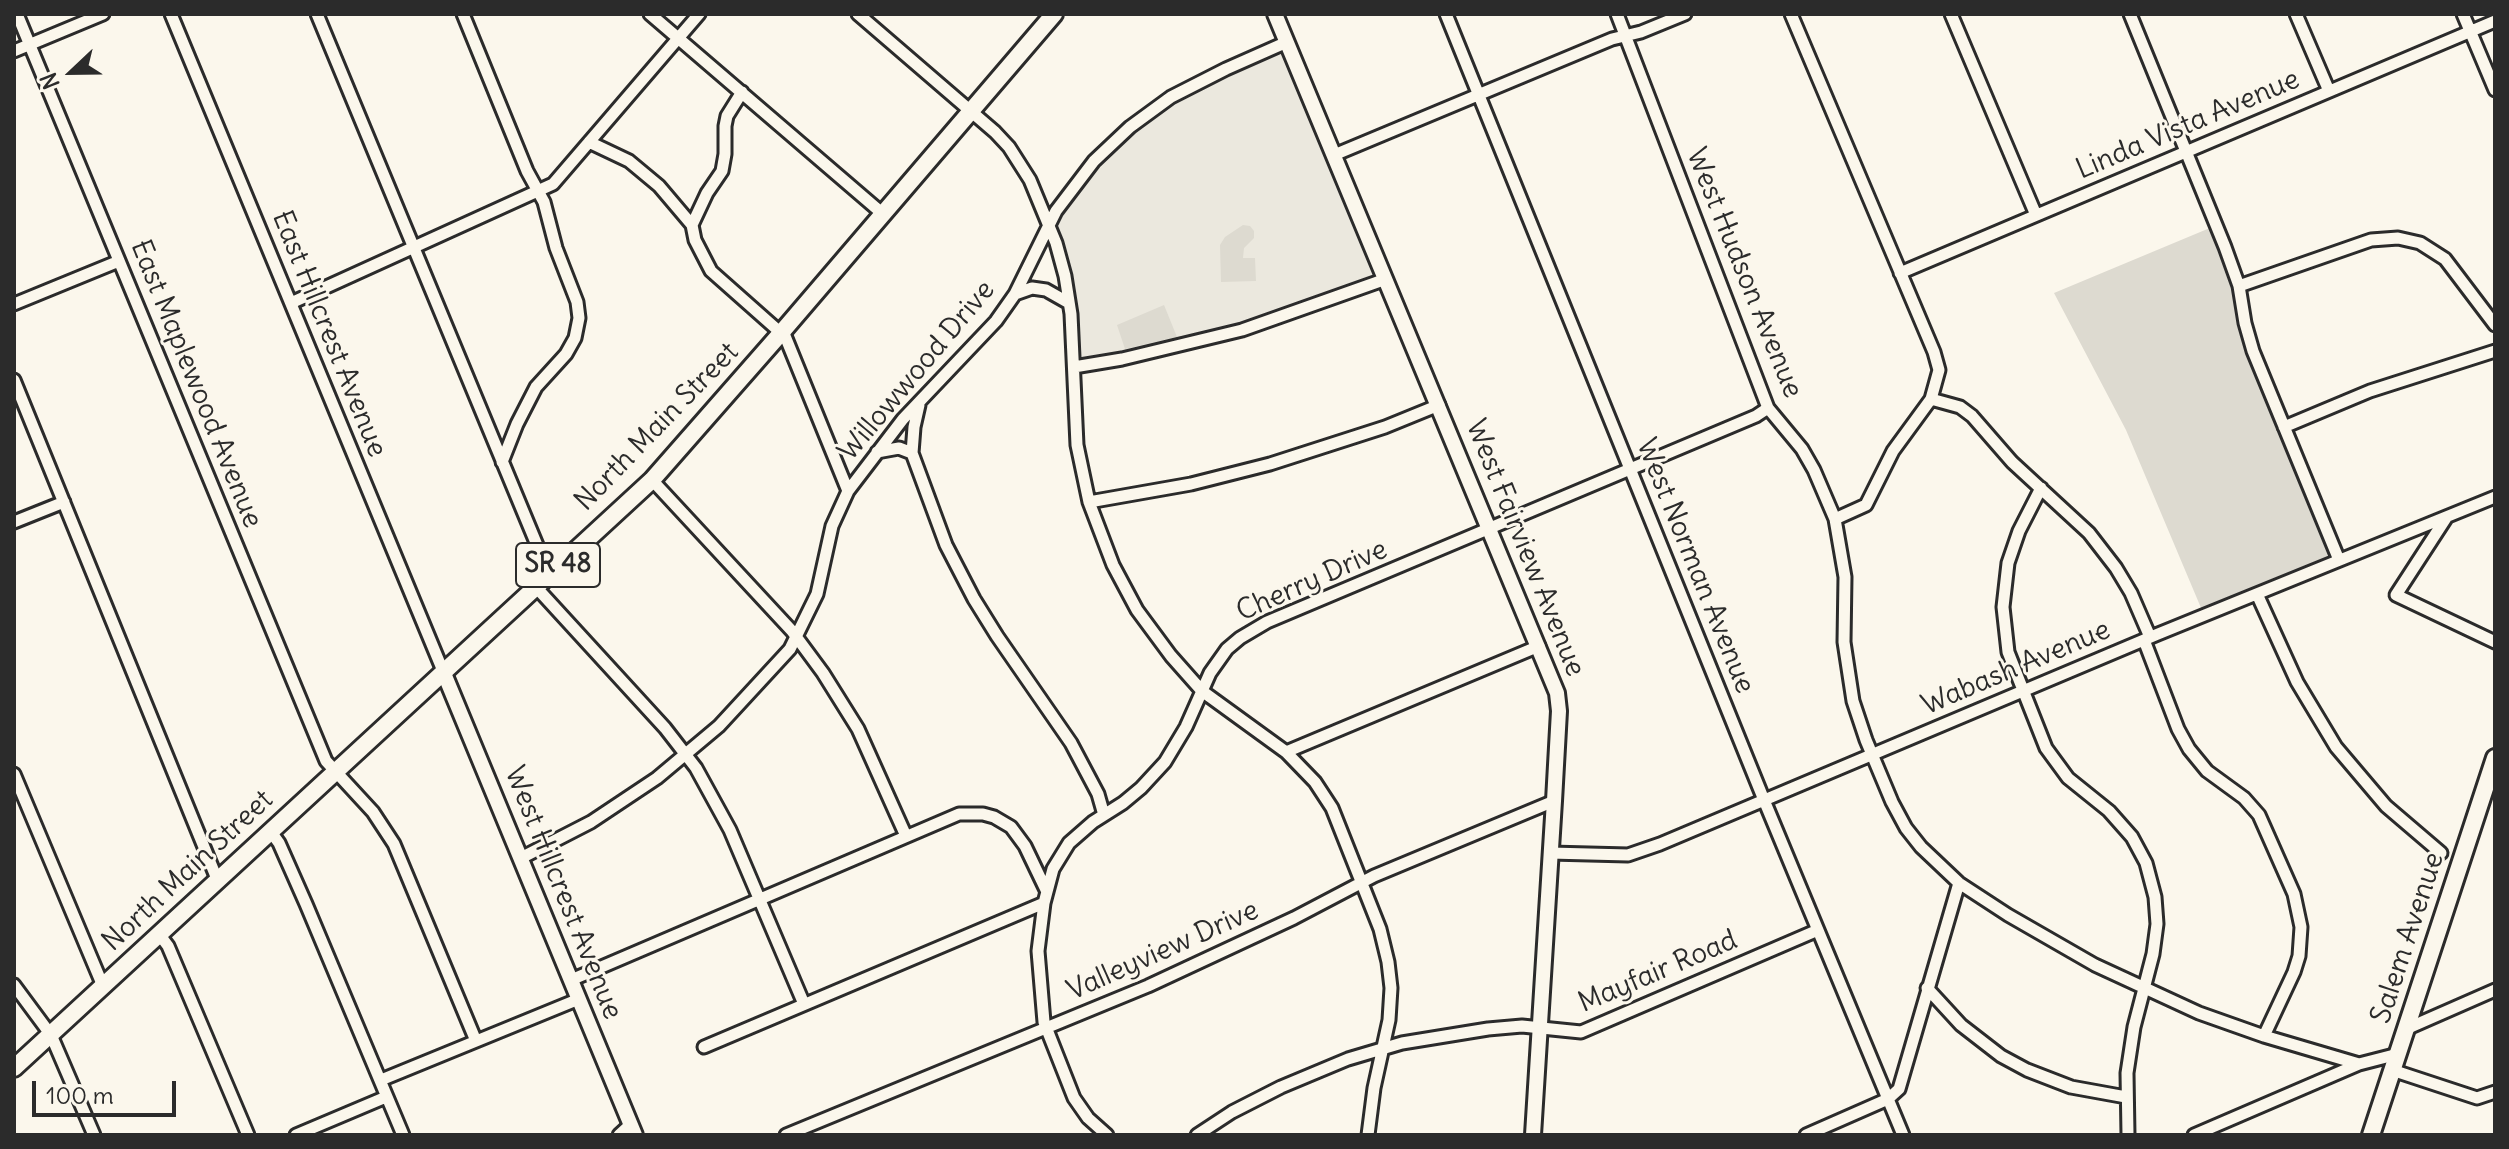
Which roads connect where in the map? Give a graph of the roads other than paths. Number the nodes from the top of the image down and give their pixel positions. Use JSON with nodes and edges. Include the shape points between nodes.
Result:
{"nodes":[{"id":1,"x":17,"y":14,"type":"edge"},
{"id":2,"x":103,"y":14,"type":"edge"},
{"id":3,"x":171,"y":14,"type":"edge"},
{"id":4,"x":317,"y":14,"type":"edge"},
{"id":5,"x":463,"y":14,"type":"edge"},
{"id":6,"x":650,"y":14,"type":"edge"},
{"id":7,"x":699,"y":14,"type":"edge"},
{"id":8,"x":858,"y":14,"type":"edge"},
{"id":9,"x":1054,"y":14,"type":"edge"},
{"id":10,"x":1275,"y":14,"type":"edge"},
{"id":11,"x":1446,"y":14,"type":"edge"},
{"id":12,"x":1617,"y":14,"type":"edge"},
{"id":13,"x":1685,"y":14,"type":"edge"},
{"id":14,"x":1791,"y":14,"type":"edge"},
{"id":15,"x":1951,"y":14,"type":"edge"},
{"id":16,"x":2130,"y":14,"type":"edge"},
{"id":17,"x":2296,"y":14,"type":"edge"},
{"id":18,"x":2463,"y":14,"type":"edge"},
{"id":19,"x":2495,"y":21,"type":"edge"},
{"id":20,"x":2471,"y":31,"type":"junction"},
{"id":21,"x":1626,"y":36,"type":"junction"},
{"id":22,"x":679,"y":38,"type":"junction"},
{"id":23,"x":1287,"y":42,"type":"junction"},
{"id":24,"x":29,"y":45,"type":"junction"},
{"id":25,"x":14,"y":51,"type":"edge"},
{"id":26,"x":2495,"y":90,"type":"edge"},
{"id":27,"x":2329,"y":91,"type":"junction"},
{"id":28,"x":742,"y":92,"type":"junction"},
{"id":29,"x":1480,"y":95,"type":"junction"},
{"id":30,"x":971,"y":111,"type":"junction"},
{"id":31,"x":589,"y":142,"type":"junction"},
{"id":32,"x":2187,"y":151,"type":"junction"},
{"id":33,"x":1334,"y":155,"type":"junction"},
{"id":34,"x":539,"y":192,"type":"junction"},
{"id":35,"x":883,"y":214,"type":"junction"},
{"id":36,"x":2036,"y":215,"type":"junction"},
{"id":37,"x":692,"y":225,"type":"junction"},
{"id":38,"x":1049,"y":225,"type":"junction"},
{"id":39,"x":414,"y":247,"type":"junction"},
{"id":40,"x":119,"y":261,"type":"junction"},
{"id":41,"x":1900,"y":273,"type":"junction"},
{"id":42,"x":1386,"y":279,"type":"junction"},
{"id":43,"x":2239,"y":286,"type":"junction"},
{"id":44,"x":1015,"y":294,"type":"junction"},
{"id":45,"x":291,"y":303,"type":"junction"},
{"id":46,"x":1069,"y":303,"type":"junction"},
{"id":47,"x":14,"y":304,"type":"edge"},
{"id":48,"x":2495,"y":325,"type":"edge"},
{"id":49,"x":782,"y":332,"type":"junction"},
{"id":50,"x":2495,"y":351,"type":"edge"},
{"id":51,"x":1074,"y":367,"type":"junction"},
{"id":52,"x":14,"y":380,"type":"edge"},
{"id":53,"x":1931,"y":399,"type":"junction"},
{"id":54,"x":919,"y":404,"type":"junction"},
{"id":55,"x":1439,"y":405,"type":"junction"},
{"id":56,"x":1768,"y":408,"type":"junction"},
{"id":57,"x":2284,"y":427,"type":"junction"},
{"id":58,"x":877,"y":452,"type":"junction"},
{"id":59,"x":912,"y":453,"type":"junction"},
{"id":60,"x":502,"y":462,"type":"junction"},
{"id":61,"x":1630,"y":469,"type":"junction"},
{"id":62,"x":652,"y":480,"type":"junction"},
{"id":63,"x":2041,"y":488,"type":"junction"},
{"id":64,"x":848,"y":491,"type":"junction"},
{"id":65,"x":2495,"y":497,"type":"edge"},
{"id":66,"x":64,"y":502,"type":"junction"},
{"id":67,"x":1089,"y":502,"type":"junction"},
{"id":68,"x":2446,"y":517,"type":"junction"},
{"id":69,"x":1835,"y":519,"type":"junction"},
{"id":70,"x":14,"y":522,"type":"edge"},
{"id":71,"x":1489,"y":529,"type":"junction"},
{"id":72,"x":2339,"y":560,"type":"junction"},
{"id":73,"x":549,"y":574,"type":"junction"},
{"id":74,"x":535,"y":586,"type":"junction"},
{"id":75,"x":2257,"y":594,"type":"junction"},
{"id":76,"x":797,"y":638,"type":"junction"},
{"id":77,"x":2147,"y":639,"type":"junction"},
{"id":78,"x":2495,"y":642,"type":"edge"},
{"id":79,"x":1539,"y":646,"type":"junction"},
{"id":80,"x":443,"y":671,"type":"junction"},
{"id":81,"x":1202,"y":691,"type":"junction"},
{"id":82,"x":2022,"y":692,"type":"junction"},
{"id":83,"x":1286,"y":752,"type":"junction"},
{"id":84,"x":686,"y":755,"type":"junction"},
{"id":85,"x":1872,"y":755,"type":"junction"},
{"id":86,"x":2495,"y":758,"type":"edge"},
{"id":87,"x":334,"y":771,"type":"junction"},
{"id":88,"x":14,"y":774,"type":"edge"},
{"id":89,"x":2491,"y":784,"type":"edge"},
{"id":90,"x":1764,"y":800,"type":"junction"},
{"id":91,"x":1554,"y":801,"type":"junction"},
{"id":92,"x":1104,"y":815,"type":"junction"},
{"id":93,"x":271,"y":832,"type":"junction"},
{"id":94,"x":906,"y":836,"type":"junction"},
{"id":95,"x":1550,"y":853,"type":"junction"},
{"id":96,"x":2441,"y":853,"type":"dead end"},
{"id":97,"x":521,"y":858,"type":"junction"},
{"id":98,"x":217,"y":879,"type":"junction"},
{"id":99,"x":1361,"y":881,"type":"junction"},
{"id":100,"x":1959,"y":883,"type":"junction"},
{"id":101,"x":760,"y":898,"type":"junction"},
{"id":102,"x":1046,"y":898,"type":"junction"},
{"id":103,"x":1818,"y":930,"type":"junction"},
{"id":104,"x":159,"y":934,"type":"junction"},
{"id":105,"x":571,"y":980,"type":"junction"},
{"id":106,"x":14,"y":985,"type":"edge"},
{"id":107,"x":103,"y":986,"type":"junction"},
{"id":108,"x":1927,"y":988,"type":"junction"},
{"id":109,"x":2145,"y":989,"type":"junction"},
{"id":110,"x":2495,"y":990,"type":"edge"},
{"id":111,"x":579,"y":999,"type":"junction"},
{"id":112,"x":804,"y":1004,"type":"junction"},
{"id":113,"x":1046,"y":1028,"type":"junction"},
{"id":114,"x":1539,"y":1029,"type":"junction"},
{"id":115,"x":2406,"y":1029,"type":"junction"},
{"id":116,"x":51,"y":1035,"type":"junction"},
{"id":117,"x":2264,"y":1036,"type":"junction"},
{"id":118,"x":476,"y":1041,"type":"junction"},
{"id":119,"x":704,"y":1047,"type":"dead end"},
{"id":120,"x":1383,"y":1049,"type":"junction"},
{"id":121,"x":2395,"y":1062,"type":"junction"},
{"id":122,"x":2359,"y":1064,"type":"junction"},
{"id":123,"x":14,"y":1068,"type":"edge"},
{"id":124,"x":381,"y":1080,"type":"junction"},
{"id":125,"x":2495,"y":1092,"type":"edge"},
{"id":126,"x":386,"y":1097,"type":"junction"},
{"id":127,"x":2126,"y":1097,"type":"junction"},
{"id":128,"x":1888,"y":1099,"type":"junction"},
{"id":129,"x":633,"y":1130,"type":"edge"},
{"id":130,"x":94,"y":1135,"type":"edge"},
{"id":131,"x":248,"y":1135,"type":"edge"},
{"id":132,"x":296,"y":1135,"type":"edge"},
{"id":133,"x":403,"y":1135,"type":"edge"},
{"id":134,"x":619,"y":1135,"type":"edge"},
{"id":135,"x":786,"y":1135,"type":"edge"},
{"id":136,"x":1107,"y":1135,"type":"edge"},
{"id":137,"x":1197,"y":1135,"type":"edge"},
{"id":138,"x":1368,"y":1135,"type":"edge"},
{"id":139,"x":1533,"y":1135,"type":"edge"},
{"id":140,"x":1806,"y":1135,"type":"edge"},
{"id":141,"x":1903,"y":1135,"type":"edge"},
{"id":142,"x":2128,"y":1135,"type":"edge"},
{"id":143,"x":2194,"y":1135,"type":"edge"},
{"id":144,"x":2371,"y":1135,"type":"edge"}],
"edges":[{"from":1,"to":24,"type":"street","name":"East Maplewood Avenue"},
{"from":2,"to":24,"type":"street"},
{"from":3,"to":45,"type":"street","name":"East Hillcrest Avenue"},
{"from":4,"to":39,"type":"street"},
{"from":5,"to":34,"type":"street"},
{"from":6,"to":22,"type":"street"},
{"from":7,"to":22,"type":"street"},
{"from":8,"to":30,"type":"street"},
{"from":9,"to":30,"type":"main road","name":"North Main Street","number":"SR 48"},
{"from":10,"to":23,"type":"street","name":"West Fairview Avenue"},
{"from":11,"to":29,"type":"street","name":"West Norman Avenue"},
{"from":12,"to":21,"type":"street","name":"West Hudson Avenue"},
{"from":13,"to":21,"type":"street"},
{"from":14,"to":41,"type":"street"},
{"from":15,"to":36,"type":"street"},
{"from":16,"to":32,"type":"street"},
{"from":17,"to":27,"type":"street"},
{"from":18,"to":20,"type":"street"},
{"from":19,"to":20,"type":"street","name":"Linda Vista Avenue"},
{"from":20,"to":26,"type":"street"},
{"from":20,"to":27,"type":"street","name":"Linda Vista Avenue"},
{"from":21,"to":29,"type":"street"},
{"from":21,"to":56,"type":"street","name":"West Hudson Avenue"},
{"from":22,"to":28,"type":"street"},
{"from":22,"to":31,"type":"street"},
{"from":23,"to":33,"type":"street","name":"West Fairview Avenue"},
{"from":23,"to":38,"type":"street","name":"Willowwood Drive","via":[[1192,85],[1147,113],[1094,161]]},
{"from":24,"to":25,"type":"street"},
{"from":24,"to":40,"type":"street","name":"East Maplewood Avenue"},
{"from":27,"to":32,"type":"street","name":"Linda Vista Avenue"},
{"from":28,"to":35,"type":"street"},
{"from":28,"to":37,"type":"street","via":[[727,116],[722,171]]},
{"from":29,"to":33,"type":"street"},
{"from":29,"to":61,"type":"street","name":"West Norman Avenue"},
{"from":30,"to":35,"type":"main road","name":"North Main Street","number":"SR 48"},
{"from":30,"to":38,"type":"street","via":[[1021,163]]},
{"from":31,"to":34,"type":"street","via":[[553,184]]},
{"from":31,"to":37,"type":"street","via":[[644,172]]},
{"from":32,"to":36,"type":"street","name":"Linda Vista Avenue"},
{"from":32,"to":43,"type":"street"},
{"from":33,"to":42,"type":"street","name":"West Fairview Avenue"},
{"from":34,"to":39,"type":"street"},
{"from":34,"to":60,"type":"street","via":[[577,302],[577,328],[566,354],[536,387]]},
{"from":35,"to":49,"type":"main road","name":"North Main Street","number":"SR 48"},
{"from":36,"to":41,"type":"street","name":"Linda Vista Avenue"},
{"from":37,"to":49,"type":"street","via":[[711,271]]},
{"from":38,"to":44,"type":"street","name":"Willowwood Drive"},
{"from":38,"to":46,"type":"street"},
{"from":39,"to":45,"type":"street"},
{"from":39,"to":60,"type":"street"},
{"from":40,"to":47,"type":"street"},
{"from":40,"to":87,"type":"street","name":"East Maplewood Avenue"},
{"from":41,"to":53,"type":"street","via":[[1939,370]]},
{"from":42,"to":51,"type":"street","via":[[1242,330]]},
{"from":42,"to":55,"type":"street","name":"West Fairview Avenue"},
{"from":43,"to":48,"type":"street","via":[[2371,240],[2398,238],[2420,243],[2445,259]]},
{"from":43,"to":57,"type":"street","via":[[2248,336]]},
{"from":44,"to":46,"type":"street","via":[[1046,290]]},
{"from":44,"to":54,"type":"street","name":"Willowwood Drive","via":[[983,337]]},
{"from":45,"to":80,"type":"street","name":"East Hillcrest Avenue"},
{"from":46,"to":51,"type":"street"},
{"from":49,"to":62,"type":"main road","name":"North Main Street","number":"SR 48"},
{"from":49,"to":64,"type":"street"},
{"from":50,"to":57,"type":"street","via":[[2370,391]]},
{"from":51,"to":67,"type":"street","via":[[1077,445]]},
{"from":52,"to":66,"type":"street"},
{"from":53,"to":63,"type":"street","via":[[1972,416]]},
{"from":53,"to":69,"type":"street","via":[[1893,451],[1866,505]]},
{"from":54,"to":58,"type":"street","name":"Willowwood Drive"},
{"from":54,"to":59,"type":"street"},
{"from":55,"to":67,"type":"street","via":[[1270,464]]},
{"from":55,"to":71,"type":"street","name":"West Fairview Avenue"},
{"from":56,"to":61,"type":"street","name":"Cherry Drive"},
{"from":56,"to":69,"type":"street","name":"West Hudson Avenue","via":[[1808,460]]},
{"from":57,"to":72,"type":"street"},
{"from":58,"to":59,"type":"street","via":[[899,448]]},
{"from":58,"to":64,"type":"street","name":"Willowwood Drive"},
{"from":59,"to":92,"type":"street","via":[[959,572],[1071,743]]},
{"from":60,"to":73,"type":"street"},
{"from":61,"to":71,"type":"street","name":"Cherry Drive"},
{"from":61,"to":90,"type":"street","name":"West Norman Avenue"},
{"from":62,"to":73,"type":"main road","name":"North Main Street","number":"SR 48"},
{"from":62,"to":76,"type":"street"},
{"from":63,"to":77,"type":"street","via":[[2103,550],[2131,593]]},
{"from":63,"to":82,"type":"street","via":[[2016,539],[2005,582],[2006,644]]},
{"from":64,"to":76,"type":"street","name":"Willowwood Drive","via":[[832,526],[817,594]]},
{"from":65,"to":68,"type":"street","name":"Wabash Avenue"},
{"from":66,"to":70,"type":"street"},
{"from":66,"to":98,"type":"street"},
{"from":67,"to":81,"type":"street","via":[[1137,610]]},
{"from":68,"to":72,"type":"street","name":"Wabash Avenue"},
{"from":68,"to":78,"type":"street","via":[[2396,595]]},
{"from":69,"to":85,"type":"street","name":"West Hudson Avenue","via":[[1845,577],[1847,672]]},
{"from":71,"to":79,"type":"street","name":"West Fairview Avenue"},
{"from":71,"to":81,"type":"street","name":"Cherry Drive","via":[[1255,628],[1227,649]]},
{"from":72,"to":75,"type":"street","name":"Wabash Avenue"},
{"from":73,"to":74,"type":"main road","name":"North Main Street","number":"SR 48"},
{"from":74,"to":80,"type":"main road","name":"North Main Street","number":"SR 48"},
{"from":74,"to":84,"type":"street"},
{"from":75,"to":77,"type":"street","name":"Wabash Avenue"},
{"from":75,"to":96,"type":"street","via":[[2297,682],[2336,747],[2386,806]]},
{"from":76,"to":84,"type":"street","name":"Willowwood Drive","via":[[747,698]]},
{"from":76,"to":94,"type":"street","via":[[858,729]]},
{"from":77,"to":82,"type":"street","name":"Wabash Avenue"},
{"from":77,"to":117,"type":"street","via":[[2189,749],[2259,815],[2294,894],[2301,927],[2299,956]]},
{"from":79,"to":83,"type":"street"},
{"from":79,"to":91,"type":"street","name":"West Fairview Avenue","via":[[1558,702]]},
{"from":80,"to":87,"type":"main road","name":"North Main Street","number":"SR 48"},
{"from":80,"to":97,"type":"street","name":"West Hillcrest Avenue"},
{"from":81,"to":83,"type":"street"},
{"from":81,"to":92,"type":"street","name":"Cherry Drive","via":[[1165,762]]},
{"from":82,"to":85,"type":"street","name":"Wabash Avenue"},
{"from":82,"to":109,"type":"street","via":[[2056,763],[2119,821],[2146,863],[2157,924]]},
{"from":83,"to":99,"type":"street","via":[[1332,808]]},
{"from":84,"to":97,"type":"street","name":"Willowwood Drive","via":[[591,822]]},
{"from":84,"to":101,"type":"street","via":[[730,830]]},
{"from":85,"to":90,"type":"street","name":"Wabash Avenue"},
{"from":85,"to":100,"type":"street","name":"West Hudson Avenue","via":[[1906,828]]},
{"from":86,"to":89,"type":"main road","name":"Salem Avenue"},
{"from":87,"to":93,"type":"main road","name":"North Main Street","number":"SR 48"},
{"from":87,"to":118,"type":"street","name":"East Maplewood Avenue","via":[[373,812],[394,844]]},
{"from":88,"to":107,"type":"street"},
{"from":89,"to":115,"type":"main road","name":"Salem Avenue"},
{"from":90,"to":95,"type":"street","name":"Wabash Avenue","via":[[1637,853]]},
{"from":90,"to":103,"type":"street","name":"West Norman Avenue"},
{"from":91,"to":95,"type":"street","name":"West Fairview Avenue"},
{"from":91,"to":99,"type":"street","name":"Valleyview Drive"},
{"from":92,"to":102,"type":"street","name":"Cherry Drive","via":[[1069,843],[1053,869]]},
{"from":93,"to":98,"type":"main road","name":"North Main Street","number":"SR 48"},
{"from":93,"to":124,"type":"street"},
{"from":94,"to":101,"type":"street"},
{"from":94,"to":102,"type":"street","via":[[959,814],[994,817],[1019,836]]},
{"from":95,"to":114,"type":"street","name":"West Fairview Avenue"},
{"from":97,"to":105,"type":"street","name":"West Hillcrest Avenue"},
{"from":98,"to":104,"type":"main road","name":"North Main Street","number":"SR 48"},
{"from":99,"to":113,"type":"street","name":"Valleyview Drive","via":[[1215,956]]},
{"from":99,"to":120,"type":"street","via":[[1388,962],[1390,1004]]},
{"from":100,"to":108,"type":"street"},
{"from":100,"to":109,"type":"street","name":"West Hudson Avenue","via":[[2044,937]]},
{"from":101,"to":105,"type":"street"},
{"from":101,"to":112,"type":"street"},
{"from":102,"to":112,"type":"street"},
{"from":102,"to":113,"type":"street","name":"Cherry Drive","via":[[1038,951]]},
{"from":103,"to":114,"type":"street","name":"Mayfair Road","via":[[1585,1031]]},
{"from":103,"to":128,"type":"street","name":"West Norman Avenue"},
{"from":104,"to":107,"type":"main road","name":"North Main Street","number":"SR 48"},
{"from":104,"to":131,"type":"street"},
{"from":105,"to":111,"type":"street","name":"West Hillcrest Avenue"},
{"from":106,"to":116,"type":"street"},
{"from":107,"to":116,"type":"main road","name":"North Main Street","number":"SR 48"},
{"from":108,"to":127,"type":"street","via":[[1983,1044],[2014,1063],[2071,1087]]},
{"from":108,"to":128,"type":"street","via":[[1899,1089]]},
{"from":109,"to":117,"type":"street","name":"West Hudson Avenue"},
{"from":109,"to":127,"type":"street","via":[[2130,1044]]},
{"from":110,"to":115,"type":"street"},
{"from":111,"to":118,"type":"street"},
{"from":111,"to":129,"type":"street","name":"West Hillcrest Avenue"},
{"from":112,"to":119,"type":"street"},
{"from":113,"to":135,"type":"street","name":"Valleyview Drive"},
{"from":113,"to":136,"type":"street","name":"Cherry Drive","via":[[1074,1098]]},
{"from":114,"to":120,"type":"street","name":"Mayfair Road","via":[[1459,1032]]},
{"from":114,"to":139,"type":"street","name":"West Fairview Avenue"},
{"from":115,"to":121,"type":"main road","name":"Salem Avenue"},
{"from":116,"to":123,"type":"main road","name":"North Main Street","number":"SR 48"},
{"from":116,"to":130,"type":"street"},
{"from":117,"to":122,"type":"street","name":"West Hudson Avenue"},
{"from":118,"to":124,"type":"street"},
{"from":120,"to":137,"type":"street","name":"Mayfair Road","via":[[1299,1078]]},
{"from":120,"to":138,"type":"street"},
{"from":121,"to":122,"type":"street"},
{"from":121,"to":125,"type":"street","via":[[2477,1098]]},
{"from":121,"to":144,"type":"main road","name":"Salem Avenue"},
{"from":122,"to":143,"type":"street"},
{"from":124,"to":126,"type":"street"},
{"from":126,"to":132,"type":"street"},
{"from":126,"to":133,"type":"street"},
{"from":127,"to":142,"type":"street"},
{"from":128,"to":140,"type":"street"},
{"from":128,"to":141,"type":"street","name":"West Norman Avenue"},
{"from":129,"to":134,"type":"street"}]}
